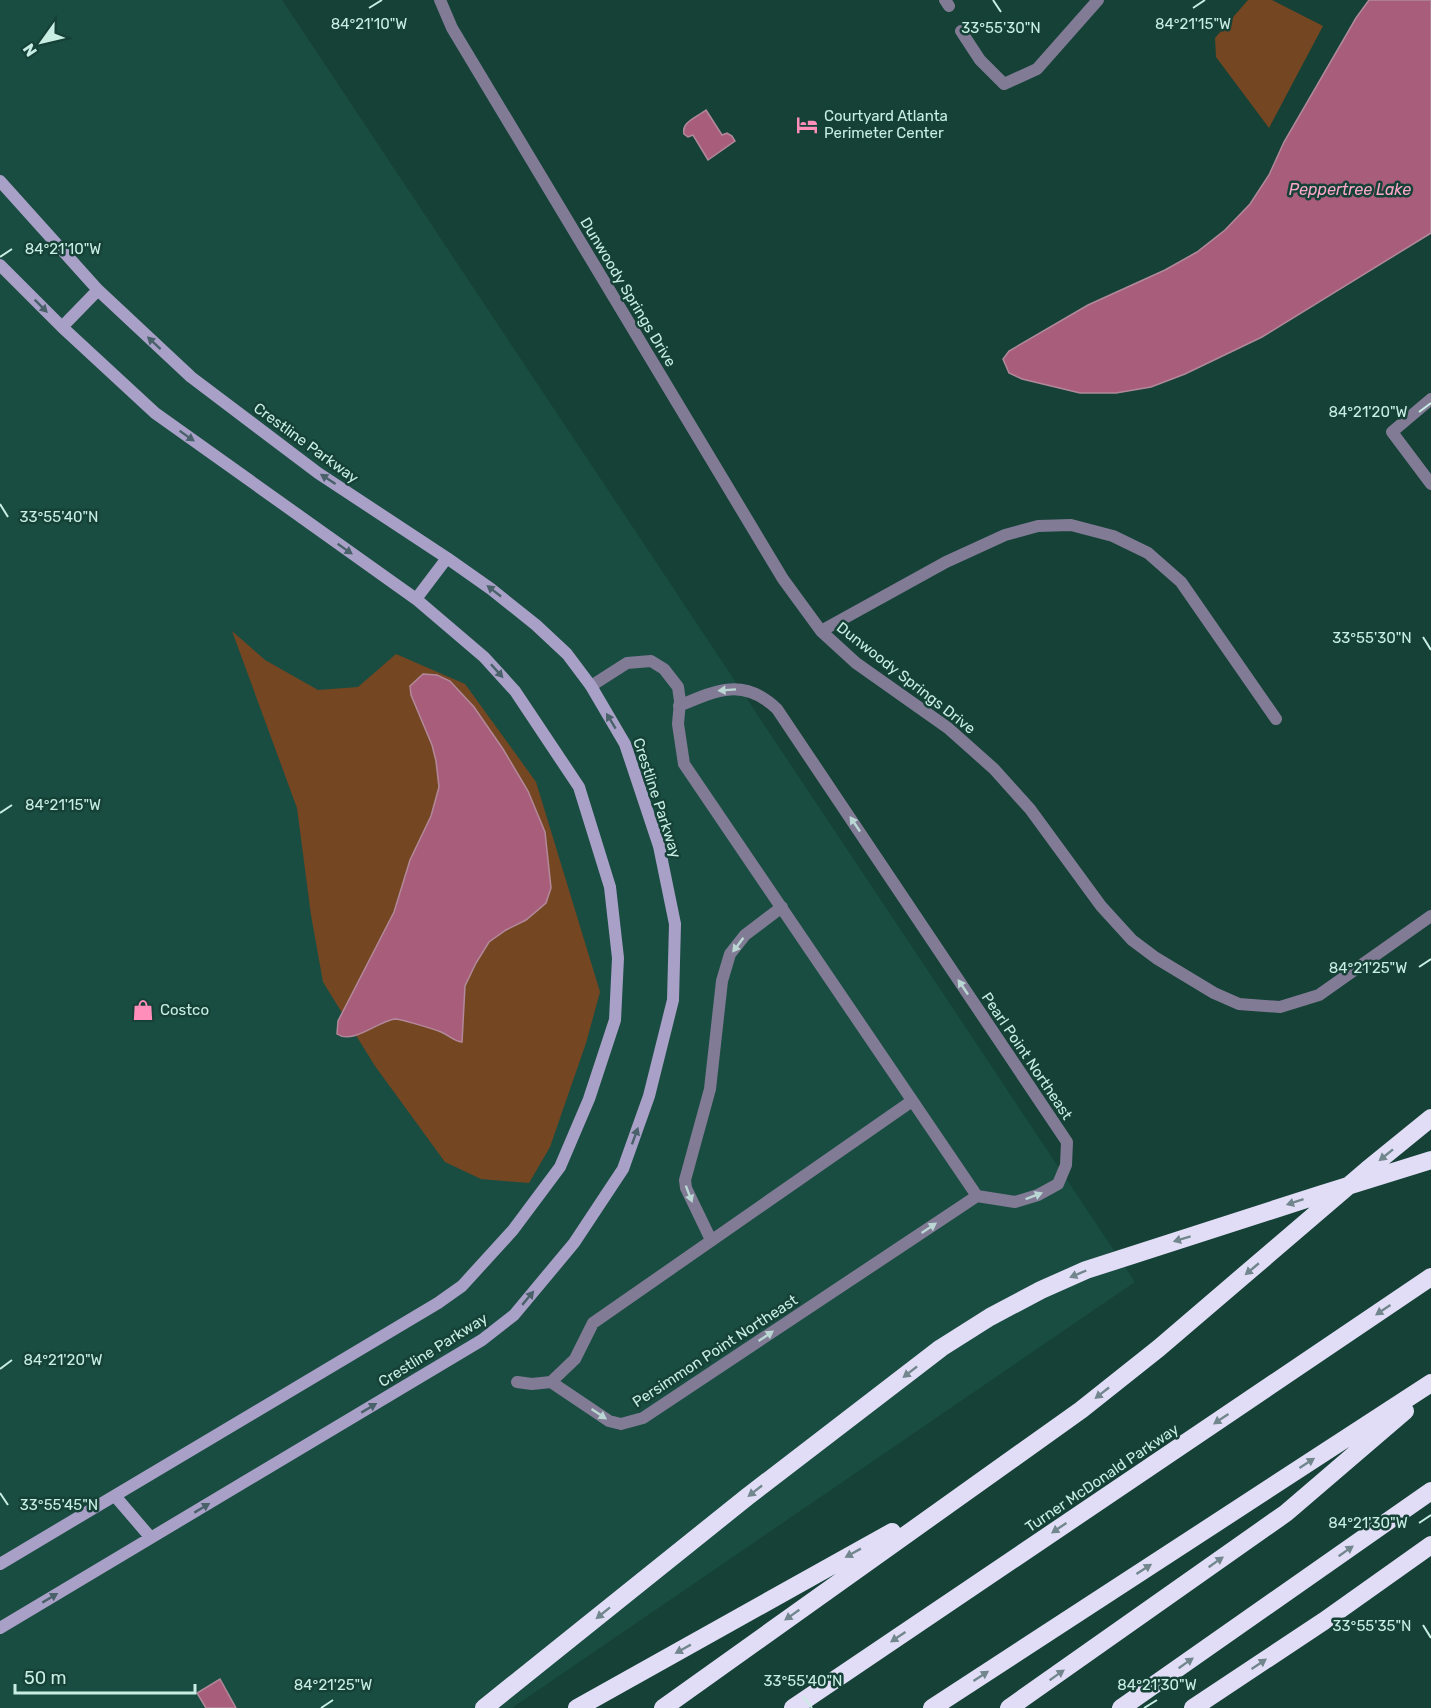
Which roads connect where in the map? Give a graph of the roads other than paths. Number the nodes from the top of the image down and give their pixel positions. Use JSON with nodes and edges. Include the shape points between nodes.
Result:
{"nodes":[{"id":1,"x":440,"y":0,"type":"edge"},
{"id":2,"x":1098,"y":0,"type":"edge"},
{"id":3,"x":961,"y":31,"type":"dead end"},
{"id":4,"x":0,"y":170,"type":"edge"},
{"id":5,"x":0,"y":181,"type":"edge"},
{"id":6,"x":32,"y":217,"type":"junction"},
{"id":7,"x":0,"y":265,"type":"edge"},
{"id":8,"x":98,"y":290,"type":"junction"},
{"id":9,"x":63,"y":327,"type":"junction"},
{"id":10,"x":1431,"y":399,"type":"edge"},
{"id":11,"x":1431,"y":484,"type":"edge"},
{"id":12,"x":447,"y":558,"type":"junction"},
{"id":13,"x":416,"y":599,"type":"junction"},
{"id":14,"x":821,"y":631,"type":"junction"},
{"id":15,"x":591,"y":686,"type":"junction"},
{"id":16,"x":679,"y":706,"type":"junction"},
{"id":17,"x":1276,"y":719,"type":"dead end"},
{"id":18,"x":782,"y":907,"type":"junction"},
{"id":19,"x":1431,"y":916,"type":"edge"},
{"id":20,"x":912,"y":1101,"type":"junction"},
{"id":21,"x":1431,"y":1118,"type":"edge"},
{"id":22,"x":1431,"y":1160,"type":"edge"},
{"id":23,"x":977,"y":1196,"type":"junction"},
{"id":24,"x":711,"y":1240,"type":"junction"},
{"id":25,"x":1431,"y":1277,"type":"edge"},
{"id":26,"x":517,"y":1382,"type":"dead end"},
{"id":27,"x":551,"y":1382,"type":"junction"},
{"id":28,"x":1431,"y":1383,"type":"edge"},
{"id":29,"x":1431,"y":1389,"type":"edge"},
{"id":30,"x":1431,"y":1491,"type":"edge"},
{"id":31,"x":115,"y":1496,"type":"junction"},
{"id":32,"x":943,"y":1508,"type":"junction"},
{"id":33,"x":151,"y":1538,"type":"junction"},
{"id":34,"x":1431,"y":1545,"type":"edge"},
{"id":35,"x":0,"y":1564,"type":"edge"},
{"id":36,"x":0,"y":1628,"type":"edge"},
{"id":37,"x":484,"y":1708,"type":"edge"},
{"id":38,"x":577,"y":1708,"type":"edge"},
{"id":39,"x":663,"y":1708,"type":"edge"},
{"id":40,"x":793,"y":1708,"type":"edge"},
{"id":41,"x":932,"y":1708,"type":"edge"},
{"id":42,"x":1009,"y":1708,"type":"edge"},
{"id":43,"x":1121,"y":1708,"type":"edge"},
{"id":44,"x":1193,"y":1708,"type":"edge"}],
"edges":[{"from":1,"to":14,"type":"street","name":"Dunwoody Springs Drive","via":[[452,28],[783,579]]},
{"from":2,"to":3,"type":"street","via":[[1037,69],[1004,84],[980,60]]},
{"from":4,"to":6,"type":"street"},
{"from":5,"to":6,"type":"street","name":"Crestline Parkway"},
{"from":6,"to":8,"type":"street","name":"Crestline Parkway"},
{"from":7,"to":9,"type":"street","one_way":true},
{"from":8,"to":9,"type":"street"},
{"from":12,"to":8,"type":"street","name":"Crestline Parkway","one_way":true,"via":[[318,473],[198,382]]},
{"from":9,"to":13,"type":"street","one_way":true,"via":[[155,413]]},
{"from":10,"to":11,"type":"street","via":[[1392,432]]},
{"from":12,"to":13,"type":"street"},
{"from":15,"to":12,"type":"street","name":"Crestline Parkway","one_way":true,"via":[[567,654],[536,625]]},
{"from":13,"to":31,"type":"street","one_way":true,"via":[[484,657],[515,691],[579,788],[610,887],[618,958],[615,1020],[589,1099],[560,1167],[513,1230],[462,1286]]},
{"from":14,"to":17,"type":"street","via":[[946,562],[1005,535],[1038,526],[1071,525],[1113,536],[1148,554],[1181,582]]},
{"from":14,"to":19,"type":"street","name":"Dunwoody Springs Drive","via":[[856,663],[948,728],[994,769],[1030,808],[1101,906],[1132,940],[1214,993],[1239,1004],[1280,1007],[1319,995]]},
{"from":15,"to":16,"type":"street","via":[[627,663],[651,661],[664,669],[678,687]]},
{"from":33,"to":15,"type":"street","name":"Crestline Parkway","one_way":true,"via":[[482,1340],[514,1315],[574,1243],[623,1169],[649,1096],[673,999],[675,924],[659,846],[625,744]]},
{"from":16,"to":18,"type":"street","via":[[684,764]]},
{"from":23,"to":16,"type":"street","name":"Pearl Point Northeast","one_way":true,"via":[[1015,1202],[1058,1184],[1066,1165],[1067,1142],[777,708],[767,698],[739,689],[713,691]]},
{"from":18,"to":20,"type":"street"},
{"from":18,"to":24,"type":"street","one_way":true,"via":[[745,935],[730,954],[722,981],[710,1089],[685,1180]]},
{"from":20,"to":23,"type":"street"},
{"from":20,"to":24,"type":"street"},
{"from":21,"to":32,"type":"highway","one_way":true,"via":[[1159,1348],[1081,1410]]},
{"from":22,"to":37,"type":"highway","one_way":true,"via":[[1086,1270],[990,1317],[940,1348],[747,1497]]},
{"from":27,"to":23,"type":"street","name":"Persimmon Point Northeast","one_way":true,"via":[[609,1421],[621,1424],[644,1418]]},
{"from":24,"to":27,"type":"street","via":[[593,1323],[574,1359]]},
{"from":25,"to":40,"type":"highway","name":"Turner McDonald Parkway","one_way":true},
{"from":26,"to":27,"type":"street"},
{"from":41,"to":28,"type":"highway","one_way":true},
{"from":42,"to":29,"type":"highway","one_way":true,"via":[[1286,1513]]},
{"from":43,"to":30,"type":"highway","one_way":true},
{"from":31,"to":33,"type":"street"},
{"from":31,"to":35,"type":"street"},
{"from":32,"to":38,"type":"highway","one_way":true,"via":[[895,1530]]},
{"from":32,"to":39,"type":"highway","one_way":true},
{"from":36,"to":33,"type":"street","name":"Crestline Parkway","one_way":true},
{"from":44,"to":34,"type":"highway","one_way":true}]}
